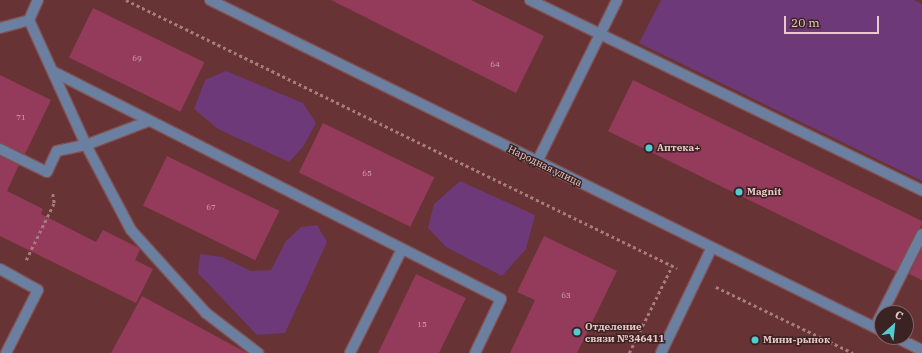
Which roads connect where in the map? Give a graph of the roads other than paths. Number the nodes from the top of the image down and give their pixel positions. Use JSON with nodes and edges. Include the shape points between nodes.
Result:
{"nodes":[{"id":1,"x":38,"y":0,"type":"edge"},
{"id":2,"x":210,"y":0,"type":"edge"},
{"id":3,"x":530,"y":0,"type":"edge"},
{"id":4,"x":617,"y":0,"type":"edge"},
{"id":5,"x":29,"y":20,"type":"junction"},
{"id":6,"x":0,"y":28,"type":"edge"},
{"id":7,"x":599,"y":35,"type":"junction"},
{"id":8,"x":54,"y":72,"type":"junction"},
{"id":9,"x":149,"y":121,"type":"junction"},
{"id":10,"x":86,"y":145,"type":"junction"},
{"id":11,"x":0,"y":149,"type":"edge"},
{"id":12,"x":537,"y":162,"type":"junction"},
{"id":13,"x":922,"y":190,"type":"edge"},
{"id":14,"x":922,"y":234,"type":"edge"},
{"id":15,"x":402,"y":249,"type":"junction"},
{"id":16,"x":711,"y":249,"type":"junction"},
{"id":17,"x":0,"y":270,"type":"edge"},
{"id":18,"x":889,"y":305,"type":"edge"},
{"id":19,"x":874,"y":327,"type":"edge"},
{"id":20,"x":912,"y":345,"type":"edge"},
{"id":21,"x":922,"y":350,"type":"edge"},
{"id":22,"x":6,"y":353,"type":"edge"},
{"id":23,"x":258,"y":353,"type":"edge"},
{"id":24,"x":350,"y":353,"type":"edge"},
{"id":25,"x":475,"y":353,"type":"edge"},
{"id":26,"x":661,"y":353,"type":"edge"}],
"edges":[{"from":1,"to":5,"type":"street"},
{"from":2,"to":12,"type":"street","name":"Народная улица"},
{"from":3,"to":7,"type":"street"},
{"from":4,"to":7,"type":"street"},
{"from":5,"to":6,"type":"street"},
{"from":5,"to":8,"type":"street"},
{"from":7,"to":12,"type":"street"},
{"from":7,"to":13,"type":"street"},
{"from":8,"to":9,"type":"street"},
{"from":8,"to":10,"type":"street"},
{"from":9,"to":10,"type":"street"},
{"from":9,"to":15,"type":"street"},
{"from":10,"to":11,"type":"street","via":[[57,152],[47,172]]},
{"from":10,"to":23,"type":"street","via":[[131,230],[206,313]]},
{"from":12,"to":16,"type":"street","name":"Народная улица"},
{"from":14,"to":18,"type":"street"},
{"from":15,"to":24,"type":"street"},
{"from":15,"to":25,"type":"street","via":[[501,300]]},
{"from":16,"to":19,"type":"street","name":"Народная улица"},
{"from":16,"to":26,"type":"street"},
{"from":17,"to":22,"type":"street","via":[[38,290]]},
{"from":20,"to":21,"type":"street"}]}
